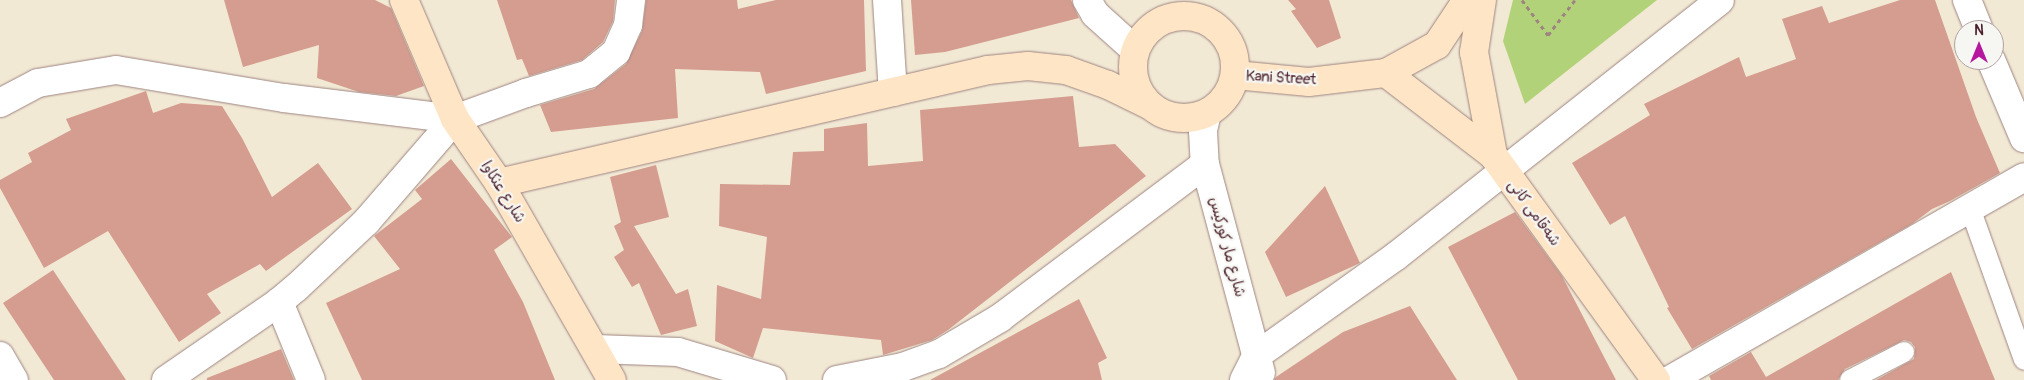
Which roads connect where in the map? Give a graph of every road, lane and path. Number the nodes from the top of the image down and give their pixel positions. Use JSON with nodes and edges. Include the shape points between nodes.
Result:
{"nodes":[{"id":1,"x":404,"y":0,"type":"edge"},
{"id":2,"x":631,"y":0,"type":"edge"},
{"id":3,"x":887,"y":0,"type":"edge"},
{"id":4,"x":1087,"y":0,"type":"edge"},
{"id":5,"x":1162,"y":0,"type":"edge"},
{"id":6,"x":1467,"y":0,"type":"edge"},
{"id":7,"x":1482,"y":0,"type":"edge"},
{"id":8,"x":1522,"y":0,"type":"edge"},
{"id":9,"x":1575,"y":0,"type":"edge"},
{"id":10,"x":1720,"y":0,"type":"edge"},
{"id":11,"x":1966,"y":0,"type":"edge"},
{"id":12,"x":1205,"y":20,"type":"junction"},
{"id":13,"x":1975,"y":20,"type":"edge"},
{"id":14,"x":1135,"y":50,"type":"junction"},
{"id":15,"x":1996,"y":70,"type":"edge"},
{"id":16,"x":1386,"y":73,"type":"junction"},
{"id":17,"x":1235,"y":75,"type":"junction"},
{"id":18,"x":893,"y":92,"type":"junction"},
{"id":19,"x":0,"y":103,"type":"edge"},
{"id":20,"x":1149,"y":105,"type":"junction"},
{"id":21,"x":1207,"y":113,"type":"junction"},
{"id":22,"x":455,"y":119,"type":"junction"},
{"id":23,"x":2024,"y":138,"type":"edge"},
{"id":24,"x":1498,"y":163,"type":"junction"},
{"id":25,"x":1205,"y":164,"type":"junction"},
{"id":26,"x":2024,"y":177,"type":"edge"},
{"id":27,"x":499,"y":183,"type":"junction"},
{"id":28,"x":1970,"y":208,"type":"junction"},
{"id":29,"x":279,"y":302,"type":"junction"},
{"id":30,"x":596,"y":349,"type":"junction"},
{"id":31,"x":1904,"y":352,"type":"dead end"},
{"id":32,"x":0,"y":356,"type":"edge"},
{"id":33,"x":2024,"y":360,"type":"edge"},
{"id":34,"x":1260,"y":368,"type":"edge"},
{"id":35,"x":905,"y":373,"type":"edge"},
{"id":36,"x":14,"y":380,"type":"edge"},
{"id":37,"x":166,"y":380,"type":"edge"},
{"id":38,"x":311,"y":380,"type":"edge"},
{"id":39,"x":612,"y":380,"type":"edge"},
{"id":40,"x":772,"y":380,"type":"edge"},
{"id":41,"x":838,"y":380,"type":"edge"},
{"id":42,"x":1244,"y":380,"type":"edge"},
{"id":43,"x":1656,"y":380,"type":"edge"},
{"id":44,"x":1670,"y":380,"type":"edge"},
{"id":45,"x":1850,"y":380,"type":"edge"}],
"edges":[{"from":1,"to":22,"type":"street","name":"شارع عنكاوا"},
{"from":2,"to":22,"type":"street","via":[[628,24],[616,52],[589,74]]},
{"from":3,"to":18,"type":"street"},
{"from":4,"to":14,"type":"street","via":[[1095,14]]},
{"from":5,"to":12,"type":"street"},
{"from":6,"to":16,"type":"street","via":[[1438,44]]},
{"from":7,"to":24,"type":"street","via":[[1474,52]]},
{"from":8,"to":9,"type":"path","via":[[1548,35]]},
{"from":10,"to":24,"type":"street"},
{"from":11,"to":13,"type":"street"},
{"from":12,"to":14,"type":"street","via":[[1189,16],[1160,21],[1141,39]]},
{"from":12,"to":17,"type":"street","via":[[1230,42],[1235,58]]},
{"from":14,"to":20,"type":"street","via":[[1132,63],[1134,79],[1139,93]]},
{"from":15,"to":23,"type":"street"},
{"from":16,"to":17,"type":"street","name":"Kani Street","via":[[1309,82]]},
{"from":16,"to":24,"type":"street","name":"شەقامی کانی"},
{"from":17,"to":21,"type":"street","via":[[1221,103]]},
{"from":18,"to":20,"type":"street","via":[[988,70],[1028,66],[1066,70],[1108,84]]},
{"from":18,"to":27,"type":"street"},
{"from":19,"to":22,"type":"street","via":[[38,83],[116,70],[284,98]]},
{"from":20,"to":21,"type":"street","via":[[1162,114],[1177,118]]},
{"from":21,"to":25,"type":"street","name":"شارع مار كوركيس","via":[[1202,131]]},
{"from":22,"to":27,"type":"street","name":"شارع عنكاوا"},
{"from":22,"to":29,"type":"street","via":[[366,222]]},
{"from":24,"to":34,"type":"street","via":[[1394,257]]},
{"from":24,"to":43,"type":"street","name":"شەقامی کانی"},
{"from":25,"to":34,"type":"street","name":"شارع مار كوركيس"},
{"from":25,"to":35,"type":"street","via":[[1000,318]]},
{"from":26,"to":28,"type":"street"},
{"from":27,"to":30,"type":"street","name":"شارع عنكاوا"},
{"from":28,"to":33,"type":"lane"},
{"from":28,"to":44,"type":"street"},
{"from":29,"to":37,"type":"street"},
{"from":29,"to":38,"type":"street"},
{"from":30,"to":39,"type":"street","name":"شارع عنكاوا"},
{"from":30,"to":40,"type":"street","via":[[678,352]]},
{"from":31,"to":45,"type":"lane"},
{"from":32,"to":36,"type":"street"},
{"from":34,"to":42,"type":"street"},
{"from":35,"to":41,"type":"street"}]}
